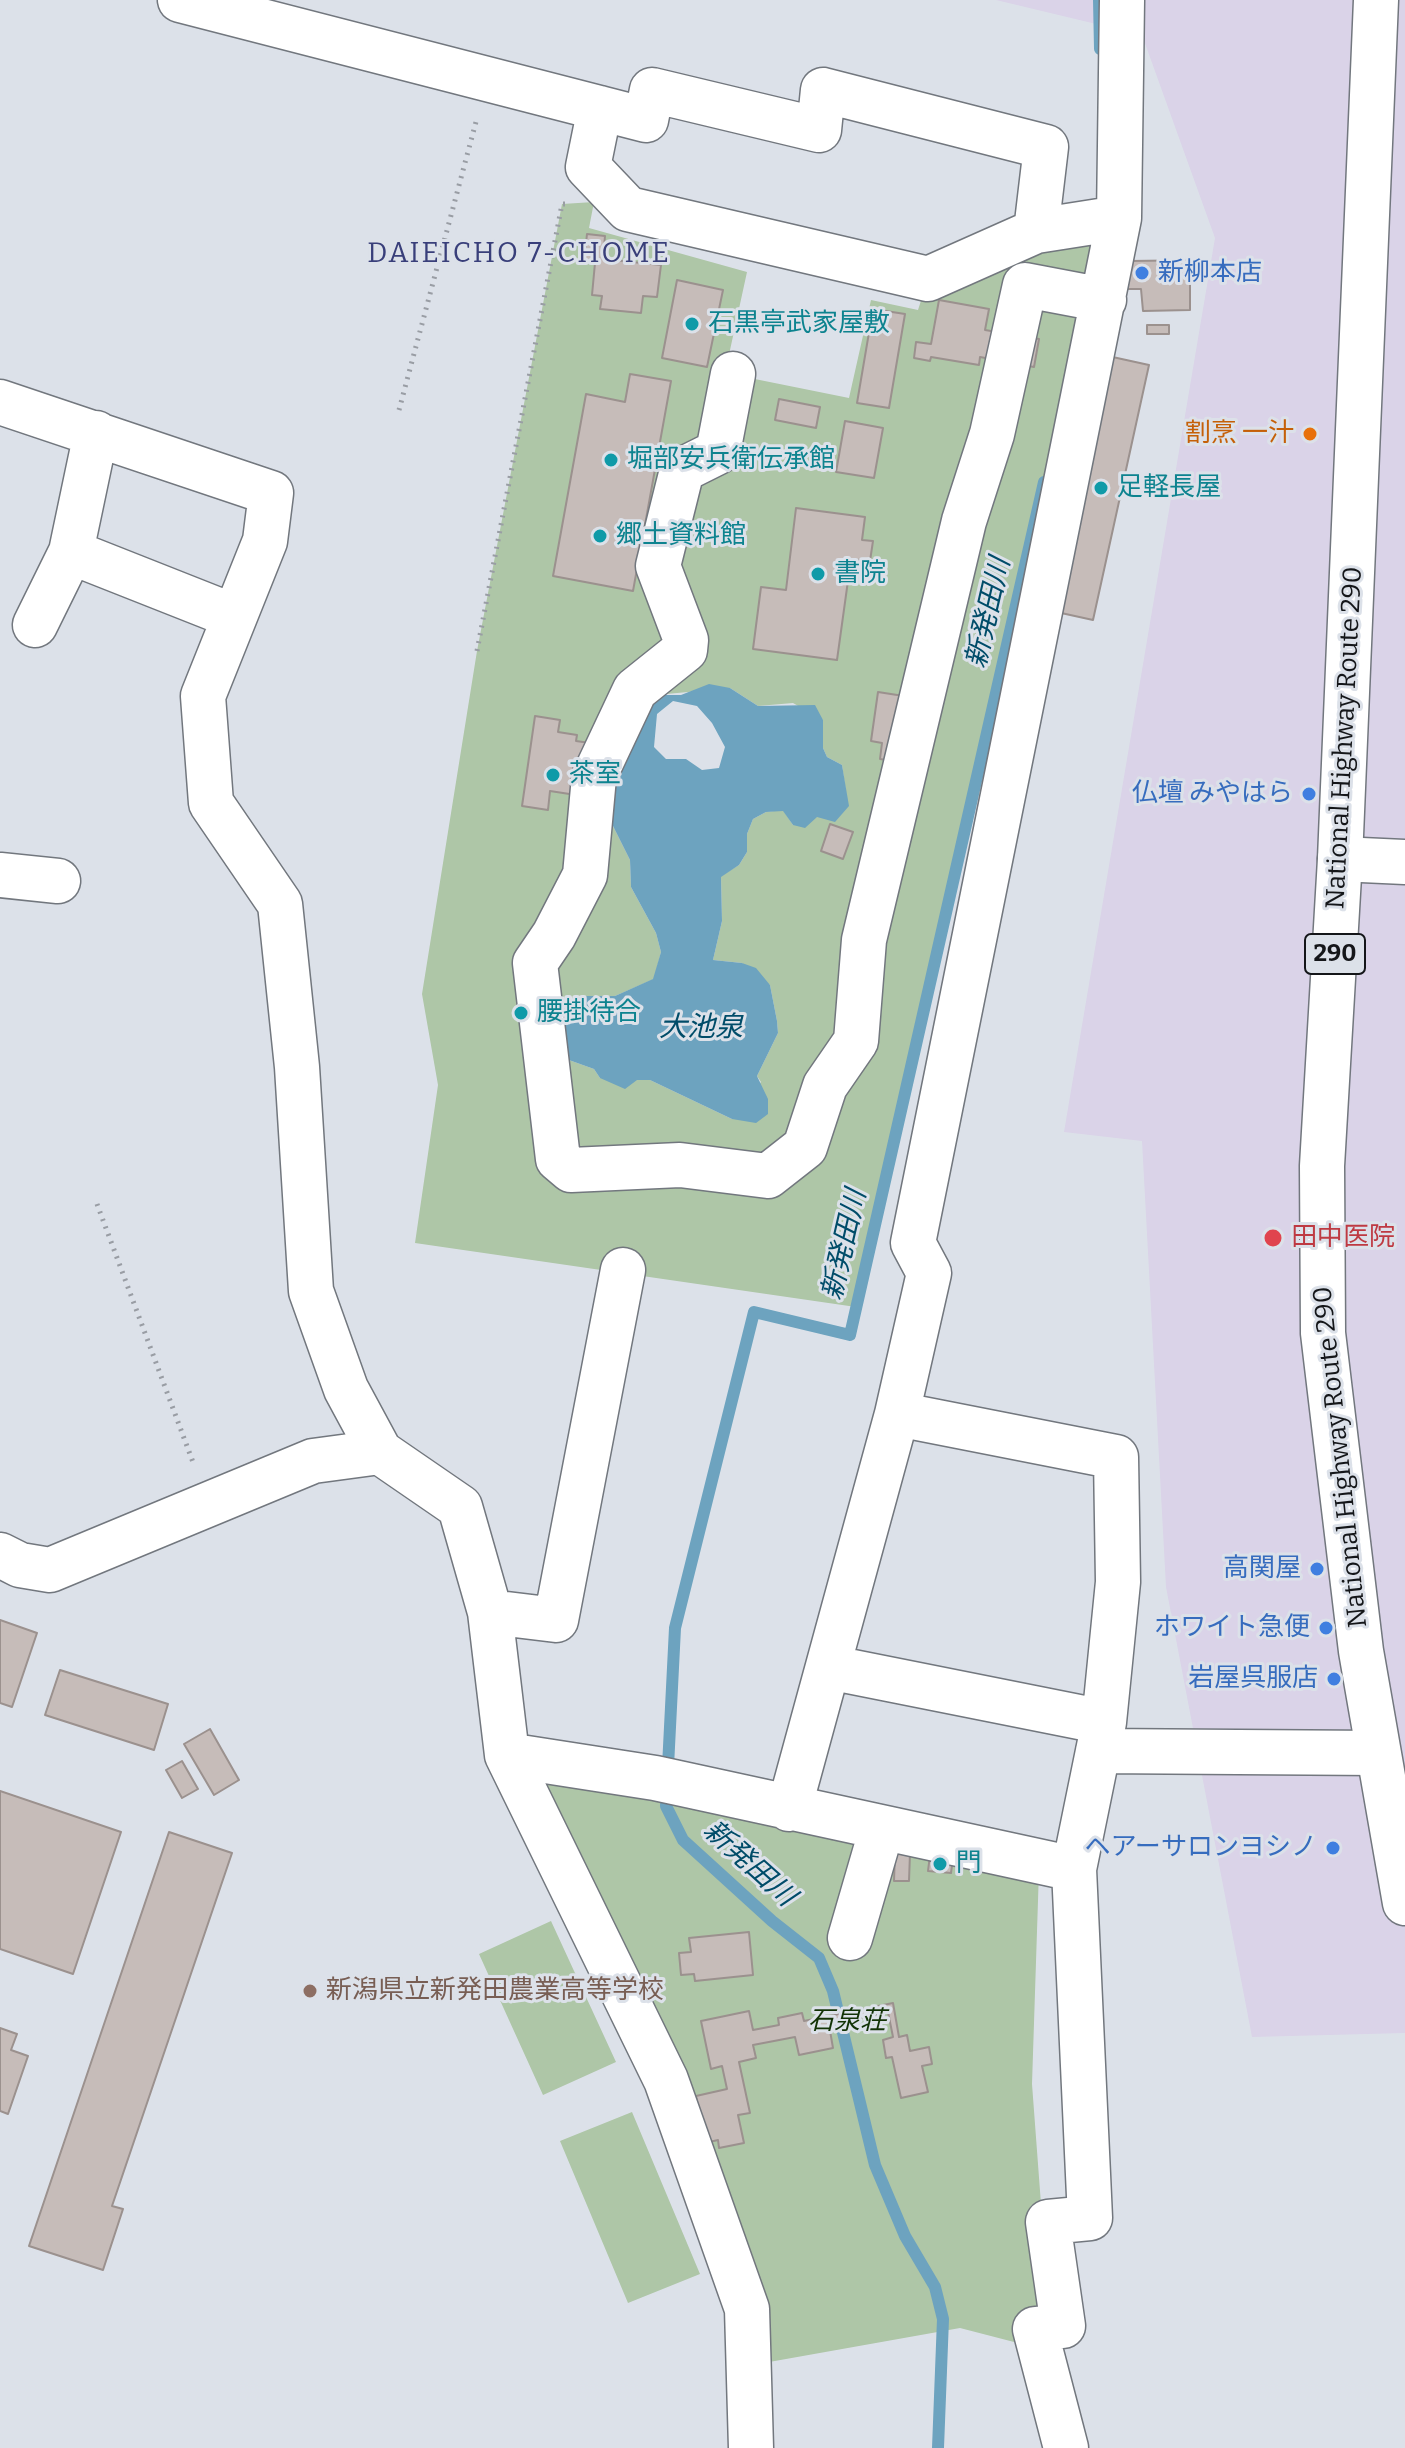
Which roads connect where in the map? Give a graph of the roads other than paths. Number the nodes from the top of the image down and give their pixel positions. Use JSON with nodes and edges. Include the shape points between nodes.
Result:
{"nodes":[{"id":1,"x":180,"y":0,"type":"edge"},
{"id":2,"x":1122,"y":0,"type":"edge"},
{"id":3,"x":1376,"y":0,"type":"edge"},
{"id":4,"x":292,"y":13,"type":"edge"},
{"id":5,"x":600,"y":108,"type":"junction"},
{"id":6,"x":1099,"y":222,"type":"junction"},
{"id":7,"x":1036,"y":231,"type":"junction"},
{"id":8,"x":1090,"y":297,"type":"junction"},
{"id":9,"x":733,"y":374,"type":"dead end"},
{"id":10,"x":0,"y":402,"type":"edge"},
{"id":11,"x":96,"y":433,"type":"junction"},
{"id":12,"x":71,"y":552,"type":"junction"},
{"id":13,"x":233,"y":616,"type":"junction"},
{"id":14,"x":35,"y":625,"type":"dead end"},
{"id":15,"x":1340,"y":859,"type":"junction"},
{"id":16,"x":1405,"y":862,"type":"edge"},
{"id":17,"x":0,"y":875,"type":"edge"},
{"id":18,"x":58,"y":881,"type":"dead end"},
{"id":19,"x":623,"y":1270,"type":"dead end"},
{"id":20,"x":897,"y":1414,"type":"junction"},
{"id":21,"x":380,"y":1452,"type":"junction"},
{"id":22,"x":0,"y":1555,"type":"edge"},
{"id":23,"x":490,"y":1612,"type":"junction"},
{"id":24,"x":828,"y":1667,"type":"junction"},
{"id":25,"x":1101,"y":1736,"type":"junction"},
{"id":26,"x":1378,"y":1753,"type":"junction"},
{"id":27,"x":507,"y":1755,"type":"junction"},
{"id":28,"x":789,"y":1809,"type":"junction"},
{"id":29,"x":882,"y":1828,"type":"junction"},
{"id":30,"x":1074,"y":1869,"type":"junction"},
{"id":31,"x":1405,"y":1903,"type":"edge"},
{"id":32,"x":850,"y":1938,"type":"dead end"},
{"id":33,"x":751,"y":2448,"type":"edge"},
{"id":34,"x":1066,"y":2448,"type":"edge"}],
"edges":[{"from":1,"to":4,"type":"main road"},
{"from":2,"to":6,"type":"main road"},
{"from":3,"to":15,"type":"main road","name":"National Highway Route 290","number":"290"},
{"from":4,"to":5,"type":"main road","via":[[487,78]]},
{"from":5,"to":7,"type":"main road","via":[[588,167],[628,209],[928,279]]},
{"from":5,"to":7,"type":"main road","via":[[646,120],[652,90],[819,130],[823,90],[1046,147]]},
{"from":6,"to":7,"type":"main road"},
{"from":6,"to":8,"type":"main road"},
{"from":8,"to":9,"type":"main road","via":[[1025,285],[864,940],[856,1041],[825,1086],[805,1147],[768,1176],[680,1165],[571,1170],[558,1159],[535,963],[585,875],[594,777],[635,690],[685,650],[686,640],[658,566],[682,470],[718,452]]},
{"from":8,"to":20,"type":"main road","via":[[913,1243],[929,1273]]},
{"from":10,"to":11,"type":"main road"},
{"from":11,"to":12,"type":"main road"},
{"from":11,"to":13,"type":"main road","via":[[271,493],[265,541]]},
{"from":12,"to":13,"type":"main road"},
{"from":12,"to":14,"type":"main road"},
{"from":13,"to":21,"type":"main road","via":[[203,696],[211,803],[280,904],[311,1291],[346,1389]]},
{"from":15,"to":16,"type":"main road"},
{"from":15,"to":26,"type":"main road","name":"National Highway Route 290","number":"290","via":[[1322,1166],[1323,1333]]},
{"from":17,"to":18,"type":"main road"},
{"from":19,"to":23,"type":"main road","via":[[556,1620]]},
{"from":20,"to":24,"type":"main road"},
{"from":20,"to":25,"type":"main road","via":[[1116,1457],[1118,1582]]},
{"from":21,"to":22,"type":"main road","via":[[313,1461],[50,1570]]},
{"from":21,"to":23,"type":"main road","via":[[460,1507]]},
{"from":23,"to":27,"type":"main road"},
{"from":24,"to":25,"type":"main road"},
{"from":24,"to":28,"type":"main road"},
{"from":25,"to":26,"type":"main road"},
{"from":25,"to":30,"type":"main road"},
{"from":26,"to":31,"type":"main road","name":"National Highway Route 290","number":"290"},
{"from":27,"to":28,"type":"main road","via":[[666,1781]]},
{"from":27,"to":33,"type":"main road","via":[[666,2080],[742,2294],[747,2309]]},
{"from":28,"to":29,"type":"main road"},
{"from":29,"to":30,"type":"main road"},
{"from":29,"to":32,"type":"main road"},
{"from":30,"to":34,"type":"main road","via":[[1090,2218],[1048,2222],[1063,2326],[1035,2329]]}]}
